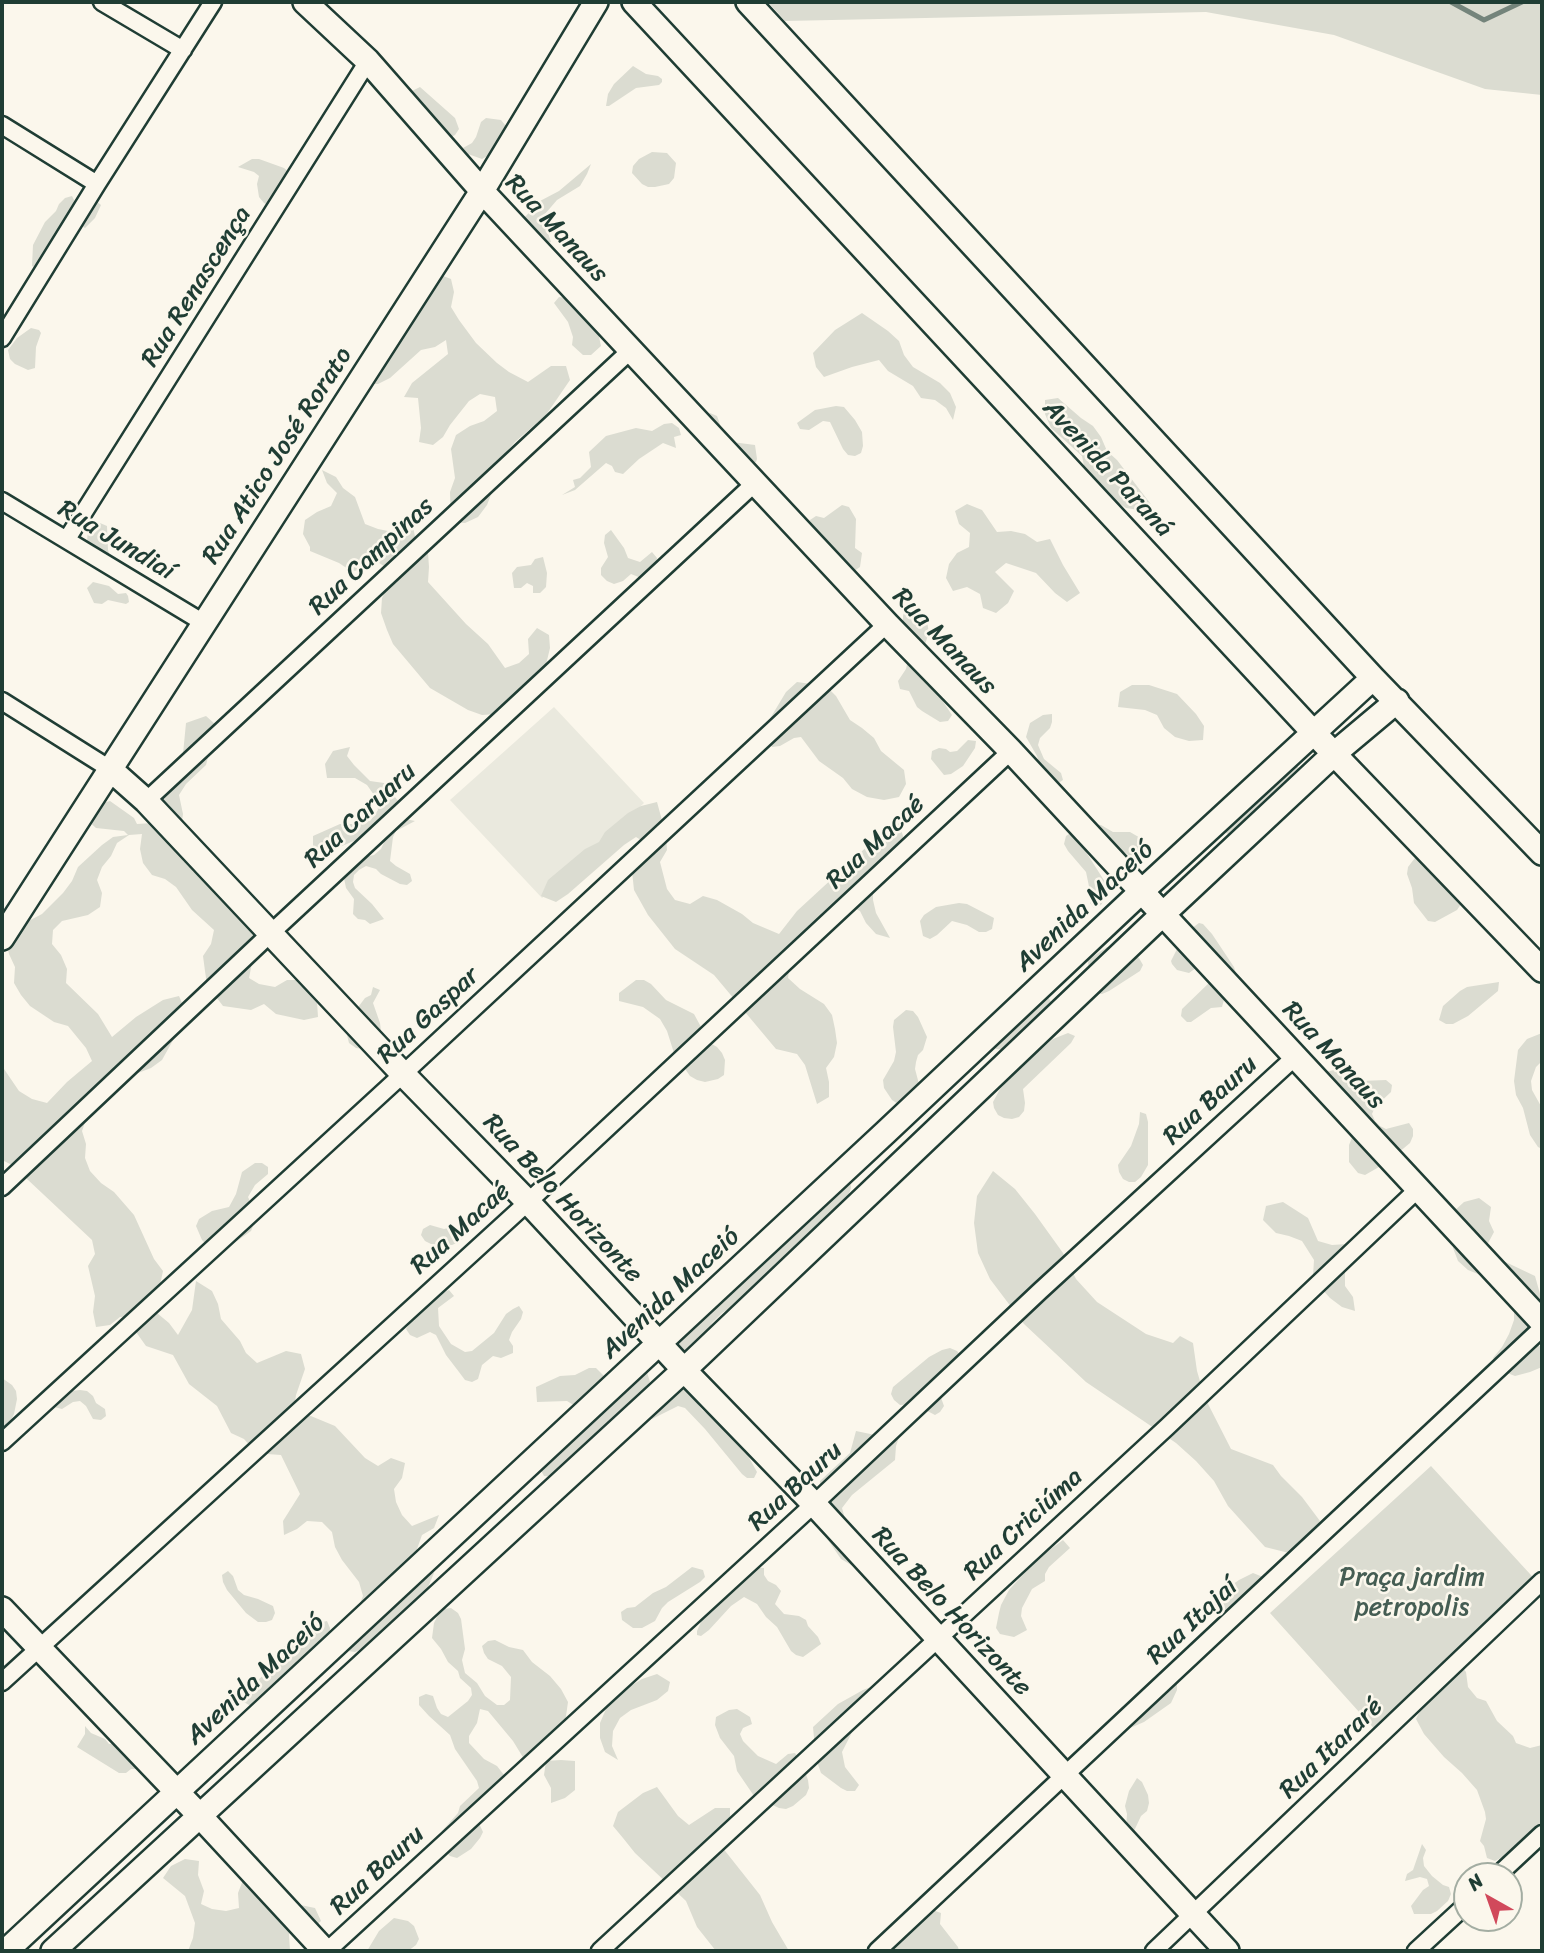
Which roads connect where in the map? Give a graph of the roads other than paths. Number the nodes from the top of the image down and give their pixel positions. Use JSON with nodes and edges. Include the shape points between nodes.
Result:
{"nodes":[{"id":1,"x":102,"y":2,"type":"edge"},
{"id":2,"x":213,"y":2,"type":"edge"},
{"id":3,"x":305,"y":2,"type":"edge"},
{"id":4,"x":596,"y":2,"type":"edge"},
{"id":5,"x":634,"y":2,"type":"edge"},
{"id":6,"x":748,"y":2,"type":"edge"},
{"id":7,"x":183,"y":50,"type":"junction"},
{"id":8,"x":368,"y":61,"type":"junction"},
{"id":9,"x":2,"y":125,"type":"edge"},
{"id":10,"x":97,"y":184,"type":"junction"},
{"id":11,"x":481,"y":191,"type":"junction"},
{"id":12,"x":8,"y":315,"type":"edge"},
{"id":13,"x":2,"y":338,"type":"edge"},
{"id":14,"x":632,"y":350,"type":"junction"},
{"id":15,"x":756,"y":482,"type":"junction"},
{"id":16,"x":2,"y":501,"type":"edge"},
{"id":17,"x":66,"y":539,"type":"junction"},
{"id":18,"x":204,"y":623,"type":"junction"},
{"id":19,"x":887,"y":624,"type":"junction"},
{"id":20,"x":1373,"y":678,"type":"junction"},
{"id":21,"x":2,"y":701,"type":"edge"},
{"id":22,"x":1397,"y":701,"type":"junction"},
{"id":23,"x":1314,"y":733,"type":"junction"},
{"id":24,"x":1011,"y":751,"type":"junction"},
{"id":25,"x":1335,"y":753,"type":"junction"},
{"id":26,"x":110,"y":769,"type":"junction"},
{"id":27,"x":146,"y":801,"type":"junction"},
{"id":28,"x":1542,"y":853,"type":"edge"},
{"id":29,"x":1142,"y":891,"type":"junction"},
{"id":30,"x":1163,"y":914,"type":"junction"},
{"id":31,"x":271,"y":933,"type":"junction"},
{"id":32,"x":2,"y":937,"type":"edge"},
{"id":33,"x":1542,"y":970,"type":"edge"},
{"id":34,"x":1295,"y":1057,"type":"junction"},
{"id":35,"x":403,"y":1074,"type":"junction"},
{"id":36,"x":2,"y":1187,"type":"edge"},
{"id":37,"x":1418,"y":1189,"type":"junction"},
{"id":38,"x":528,"y":1202,"type":"junction"},
{"id":39,"x":1542,"y":1322,"type":"edge"},
{"id":40,"x":1542,"y":1328,"type":"edge"},
{"id":41,"x":659,"y":1344,"type":"junction"},
{"id":42,"x":684,"y":1370,"type":"junction"},
{"id":43,"x":2,"y":1441,"type":"edge"},
{"id":44,"x":814,"y":1504,"type":"junction"},
{"id":45,"x":1542,"y":1581,"type":"edge"},
{"id":46,"x":2,"y":1609,"type":"edge"},
{"id":47,"x":938,"y":1638,"type":"junction"},
{"id":48,"x":40,"y":1648,"type":"junction"},
{"id":49,"x":2,"y":1682,"type":"edge"},
{"id":50,"x":1064,"y":1776,"type":"junction"},
{"id":51,"x":177,"y":1791,"type":"junction"},
{"id":52,"x":200,"y":1815,"type":"junction"},
{"id":53,"x":1542,"y":1834,"type":"edge"},
{"id":54,"x":1512,"y":1862,"type":"edge"},
{"id":55,"x":1193,"y":1915,"type":"junction"},
{"id":56,"x":1453,"y":1917,"type":"edge"},
{"id":57,"x":6,"y":1951,"type":"edge"},
{"id":58,"x":53,"y":1951,"type":"edge"},
{"id":59,"x":326,"y":1951,"type":"edge"},
{"id":60,"x":600,"y":1951,"type":"edge"},
{"id":61,"x":877,"y":1951,"type":"edge"},
{"id":62,"x":1154,"y":1951,"type":"edge"},
{"id":63,"x":1227,"y":1951,"type":"edge"},
{"id":64,"x":1416,"y":1951,"type":"edge"}],
"edges":[{"from":1,"to":7,"type":"street"},
{"from":2,"to":7,"type":"street"},
{"from":3,"to":8,"type":"street","name":"Rua Manaus"},
{"from":4,"to":11,"type":"street","name":"Rua Atico José Rorato"},
{"from":5,"to":23,"type":"street","name":"Avenida Paraná"},
{"from":6,"to":20,"type":"street","name":"Avenida Paraná"},
{"from":7,"to":10,"type":"street"},
{"from":8,"to":11,"type":"street","name":"Rua Manaus"},
{"from":8,"to":17,"type":"street","name":"Rua Renascença"},
{"from":9,"to":10,"type":"street"},
{"from":10,"to":12,"type":"street"},
{"from":11,"to":14,"type":"street","name":"Rua Manaus"},
{"from":11,"to":18,"type":"street","name":"Rua Atico José Rorato"},
{"from":12,"to":13,"type":"street"},
{"from":14,"to":15,"type":"street","name":"Rua Manaus"},
{"from":14,"to":27,"type":"street","name":"Rua Campinas"},
{"from":15,"to":19,"type":"street","name":"Rua Manaus"},
{"from":15,"to":31,"type":"street","name":"Rua Caruaru"},
{"from":16,"to":17,"type":"street","name":"Rua Jundiaí"},
{"from":17,"to":18,"type":"street","name":"Rua Jundiaí"},
{"from":18,"to":26,"type":"street","name":"Rua Atico José Rorato"},
{"from":19,"to":24,"type":"street","name":"Rua Manaus"},
{"from":19,"to":35,"type":"street","name":"Rua Gaspar"},
{"from":20,"to":22,"type":"street","name":"Avenida Paraná"},
{"from":20,"to":23,"type":"street","name":"Avenida Maceió"},
{"from":21,"to":26,"type":"street","name":"Rua Belo Horizonte"},
{"from":22,"to":25,"type":"street"},
{"from":22,"to":28,"type":"street","name":"Avenida Paraná"},
{"from":23,"to":25,"type":"street","name":"Avenida Paraná"},
{"from":23,"to":29,"type":"street","name":"Avenida Maceió"},
{"from":24,"to":29,"type":"street","name":"Rua Manaus"},
{"from":24,"to":38,"type":"street","name":"Rua Macaé"},
{"from":25,"to":30,"type":"street"},
{"from":25,"to":33,"type":"street","name":"Avenida Paraná"},
{"from":26,"to":27,"type":"street","name":"Rua Belo Horizonte"},
{"from":26,"to":32,"type":"street","name":"Rua Atico José Rorato"},
{"from":27,"to":31,"type":"street","name":"Rua Belo Horizonte"},
{"from":29,"to":30,"type":"street","name":"Rua Manaus"},
{"from":29,"to":41,"type":"street","name":"Avenida Maceió"},
{"from":30,"to":34,"type":"street","name":"Rua Manaus"},
{"from":30,"to":42,"type":"street"},
{"from":31,"to":35,"type":"street","name":"Rua Belo Horizonte"},
{"from":31,"to":36,"type":"street","name":"Rua Caruaru"},
{"from":34,"to":37,"type":"street","name":"Rua Manaus"},
{"from":34,"to":44,"type":"street","name":"Rua Bauru"},
{"from":35,"to":38,"type":"street","name":"Rua Belo Horizonte"},
{"from":35,"to":43,"type":"street","name":"Rua Gaspar"},
{"from":37,"to":39,"type":"street","name":"Rua Manaus"},
{"from":37,"to":47,"type":"street","name":"Rua Criciúma"},
{"from":38,"to":41,"type":"street","name":"Rua Belo Horizonte"},
{"from":38,"to":48,"type":"street","name":"Rua Macaé"},
{"from":40,"to":50,"type":"street","name":"Rua Itajaí"},
{"from":41,"to":42,"type":"street","name":"Rua Belo Horizonte"},
{"from":41,"to":51,"type":"street","name":"Avenida Maceió"},
{"from":42,"to":44,"type":"street","name":"Rua Belo Horizonte"},
{"from":42,"to":52,"type":"street"},
{"from":44,"to":47,"type":"street","name":"Rua Belo Horizonte"},
{"from":44,"to":59,"type":"street","name":"Rua Bauru"},
{"from":45,"to":55,"type":"street","name":"Rua Itararé"},
{"from":46,"to":48,"type":"street"},
{"from":47,"to":50,"type":"street","name":"Rua Belo Horizonte"},
{"from":47,"to":60,"type":"street","name":"Rua Criciúma"},
{"from":48,"to":49,"type":"street","name":"Rua Macaé"},
{"from":48,"to":51,"type":"street"},
{"from":50,"to":55,"type":"street","name":"Rua Belo Horizonte"},
{"from":50,"to":61,"type":"street","name":"Rua Itajaí"},
{"from":51,"to":52,"type":"street"},
{"from":51,"to":57,"type":"street","name":"Avenida Maceió"},
{"from":52,"to":58,"type":"street"},
{"from":52,"to":59,"type":"street"},
{"from":53,"to":54,"type":"street"},
{"from":55,"to":62,"type":"street","name":"Rua Itararé"},
{"from":55,"to":63,"type":"street","name":"Rua Belo Horizonte"},
{"from":56,"to":64,"type":"street"}]}
